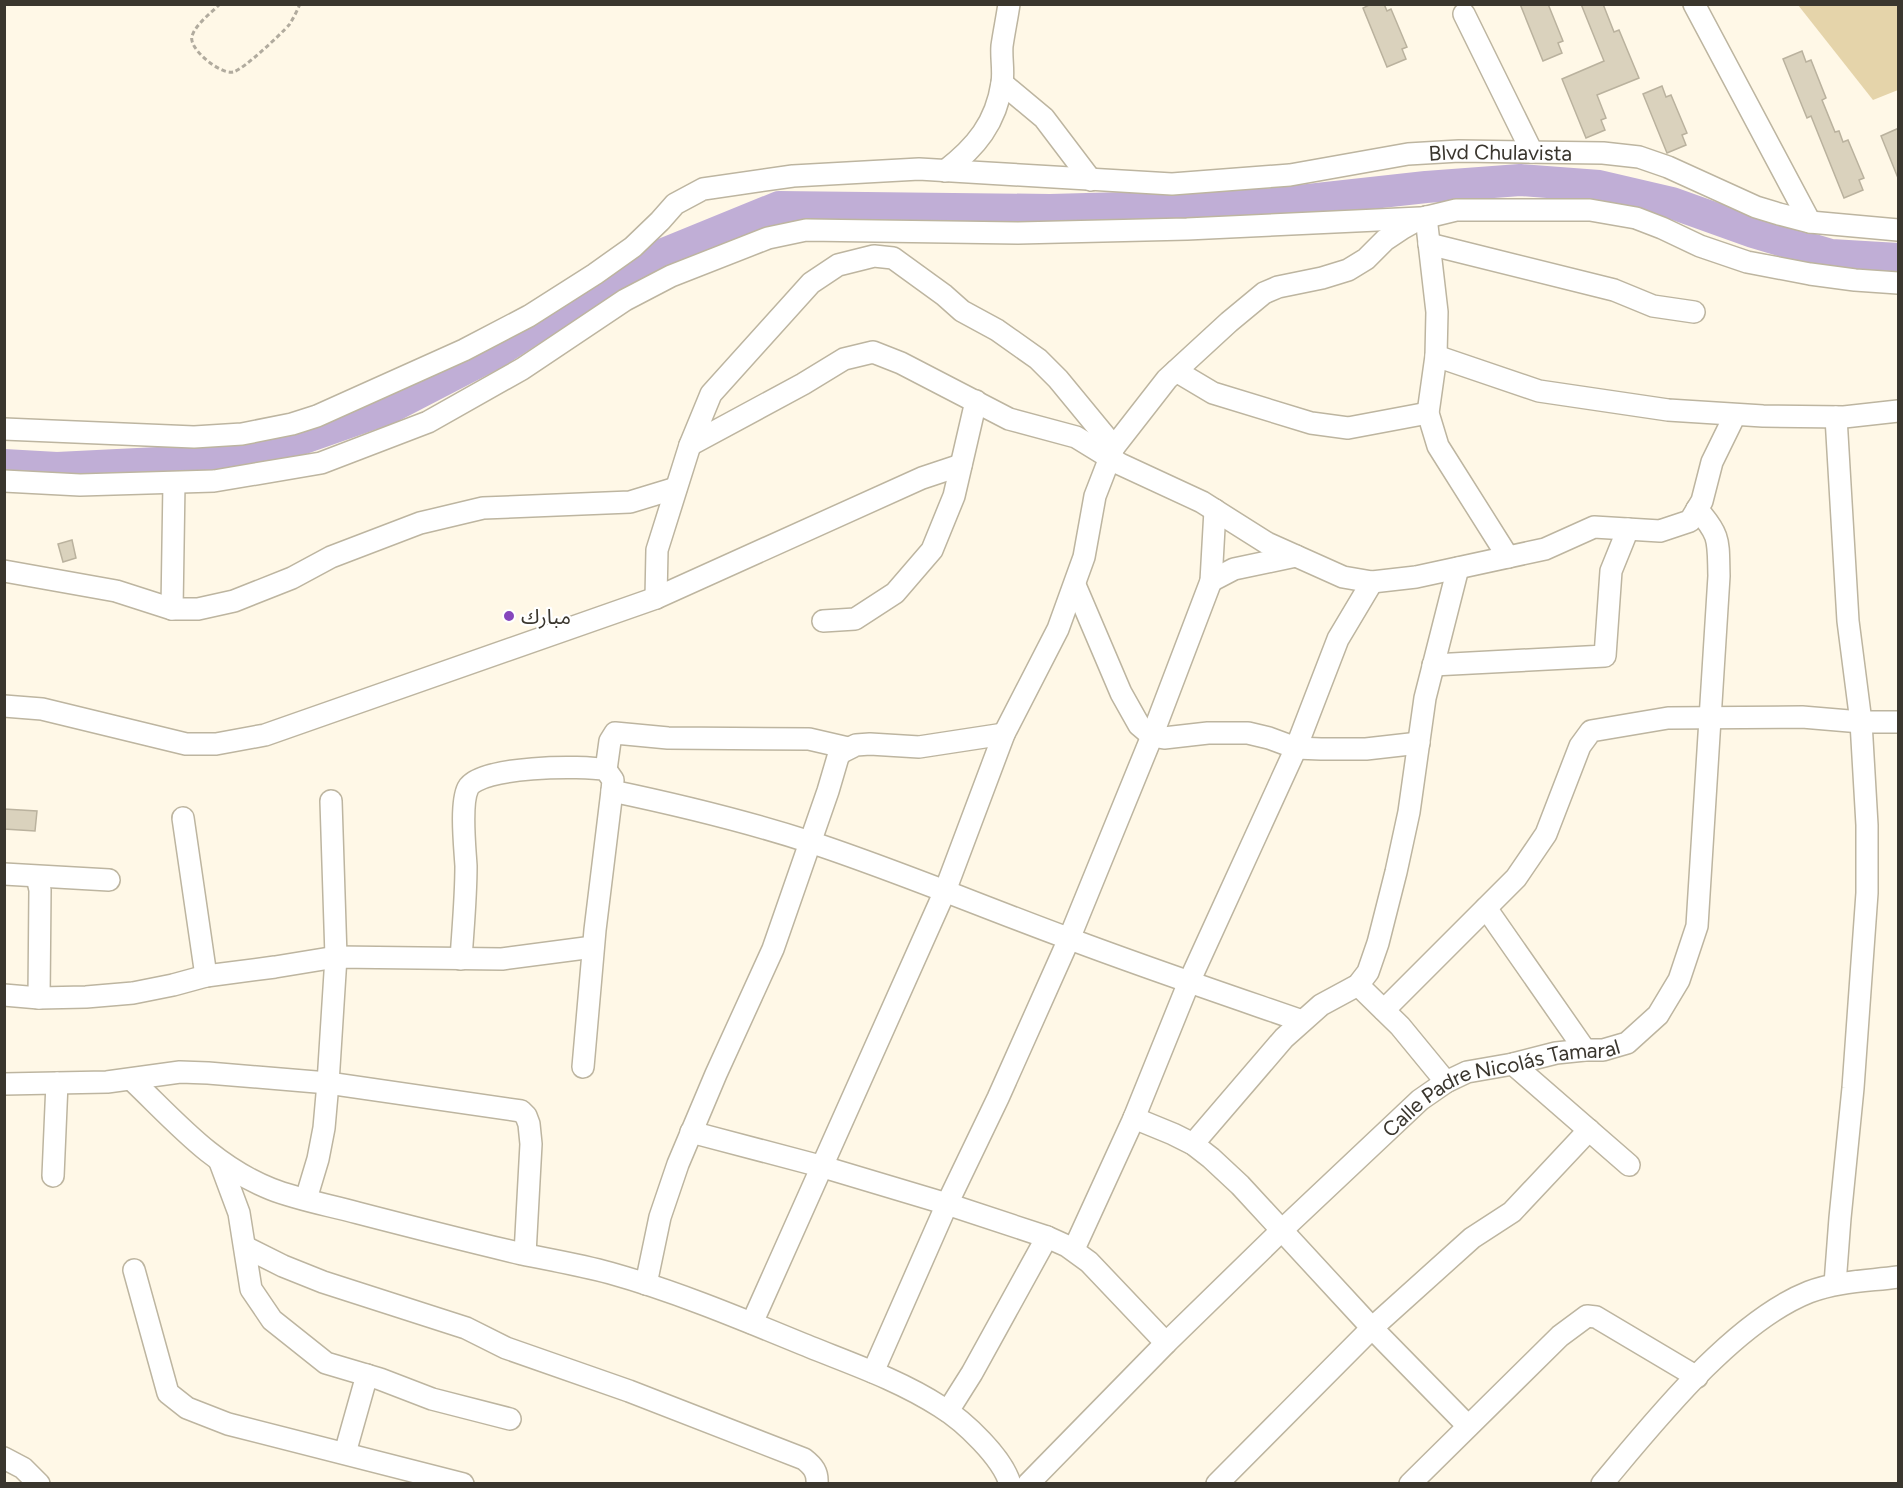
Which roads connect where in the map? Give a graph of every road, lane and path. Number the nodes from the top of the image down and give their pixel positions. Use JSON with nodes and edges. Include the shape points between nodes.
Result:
{"nodes":[{"id":1,"x":220,"y":4,"type":"edge"},
{"id":2,"x":300,"y":4,"type":"edge"},
{"id":3,"x":1009,"y":4,"type":"edge"},
{"id":4,"x":1694,"y":4,"type":"edge"},
{"id":5,"x":1464,"y":14,"type":"dead end"},
{"id":6,"x":1002,"y":83,"type":"junction"},
{"id":7,"x":1532,"y":152,"type":"junction"},
{"id":8,"x":945,"y":171,"type":"junction"},
{"id":9,"x":1091,"y":180,"type":"junction"},
{"id":10,"x":1426,"y":218,"type":"junction"},
{"id":11,"x":1810,"y":222,"type":"junction"},
{"id":12,"x":1899,"y":230,"type":"edge"},
{"id":13,"x":1429,"y":244,"type":"junction"},
{"id":14,"x":1899,"y":282,"type":"edge"},
{"id":15,"x":1694,"y":312,"type":"dead end"},
{"id":16,"x":1436,"y":356,"type":"junction"},
{"id":17,"x":1176,"y":372,"type":"junction"},
{"id":18,"x":976,"y":401,"type":"junction"},
{"id":19,"x":1899,"y":411,"type":"edge"},
{"id":20,"x":1428,"y":413,"type":"junction"},
{"id":21,"x":1735,"y":415,"type":"junction"},
{"id":22,"x":1836,"y":417,"type":"junction"},
{"id":23,"x":4,"y":429,"type":"edge"},
{"id":24,"x":690,"y":445,"type":"junction"},
{"id":25,"x":1112,"y":452,"type":"junction"},
{"id":26,"x":961,"y":465,"type":"junction"},
{"id":27,"x":4,"y":482,"type":"edge"},
{"id":28,"x":174,"y":483,"type":"junction"},
{"id":29,"x":676,"y":488,"type":"junction"},
{"id":30,"x":1697,"y":509,"type":"junction"},
{"id":31,"x":1215,"y":510,"type":"junction"},
{"id":32,"x":1628,"y":529,"type":"junction"},
{"id":33,"x":1296,"y":556,"type":"junction"},
{"id":34,"x":1508,"y":557,"type":"junction"},
{"id":35,"x":1458,"y":568,"type":"junction"},
{"id":36,"x":4,"y":572,"type":"edge"},
{"id":37,"x":1212,"y":581,"type":"junction"},
{"id":38,"x":1372,"y":582,"type":"junction"},
{"id":39,"x":1075,"y":585,"type":"junction"},
{"id":40,"x":656,"y":598,"type":"junction"},
{"id":41,"x":172,"y":609,"type":"junction"},
{"id":42,"x":823,"y":621,"type":"dead end"},
{"id":43,"x":1433,"y":665,"type":"junction"},
{"id":44,"x":4,"y":706,"type":"edge"},
{"id":45,"x":1710,"y":718,"type":"junction"},
{"id":46,"x":1861,"y":722,"type":"junction"},
{"id":47,"x":1899,"y":722,"type":"edge"},
{"id":48,"x":1004,"y":734,"type":"junction"},
{"id":49,"x":1152,"y":736,"type":"junction"},
{"id":50,"x":1419,"y":743,"type":"junction"},
{"id":51,"x":848,"y":748,"type":"junction"},
{"id":52,"x":1296,"y":748,"type":"junction"},
{"id":53,"x":606,"y":770,"type":"junction"},
{"id":54,"x":612,"y":791,"type":"junction"},
{"id":55,"x":331,"y":801,"type":"dead end"},
{"id":56,"x":183,"y":818,"type":"dead end"},
{"id":57,"x":810,"y":842,"type":"junction"},
{"id":58,"x":4,"y":874,"type":"edge"},
{"id":59,"x":37,"y":877,"type":"junction"},
{"id":60,"x":109,"y":880,"type":"dead end"},
{"id":61,"x":945,"y":891,"type":"junction"},
{"id":62,"x":1486,"y":908,"type":"junction"},
{"id":63,"x":1069,"y":939,"type":"junction"},
{"id":64,"x":593,"y":947,"type":"junction"},
{"id":65,"x":336,"y":957,"type":"junction"},
{"id":66,"x":461,"y":959,"type":"junction"},
{"id":67,"x":206,"y":976,"type":"junction"},
{"id":68,"x":1188,"y":982,"type":"junction"},
{"id":69,"x":1358,"y":985,"type":"junction"},
{"id":70,"x":4,"y":995,"type":"edge"},
{"id":71,"x":39,"y":998,"type":"junction"},
{"id":72,"x":1384,"y":1010,"type":"junction"},
{"id":73,"x":1302,"y":1021,"type":"junction"},
{"id":74,"x":1585,"y":1050,"type":"junction"},
{"id":75,"x":1513,"y":1064,"type":"junction"},
{"id":76,"x":583,"y":1067,"type":"dead end"},
{"id":77,"x":132,"y":1080,"type":"junction"},
{"id":78,"x":1446,"y":1082,"type":"junction"},
{"id":79,"x":57,"y":1083,"type":"junction"},
{"id":80,"x":328,"y":1083,"type":"junction"},
{"id":81,"x":4,"y":1084,"type":"edge"},
{"id":82,"x":1134,"y":1118,"type":"junction"},
{"id":83,"x":1589,"y":1130,"type":"junction"},
{"id":84,"x":691,"y":1132,"type":"junction"},
{"id":85,"x":1193,"y":1144,"type":"junction"},
{"id":86,"x":220,"y":1162,"type":"junction"},
{"id":87,"x":1629,"y":1165,"type":"dead end"},
{"id":88,"x":820,"y":1166,"type":"junction"},
{"id":89,"x":53,"y":1176,"type":"dead end"},
{"id":90,"x":306,"y":1199,"type":"junction"},
{"id":91,"x":947,"y":1204,"type":"junction"},
{"id":92,"x":1282,"y":1230,"type":"junction"},
{"id":93,"x":1047,"y":1237,"type":"junction"},
{"id":94,"x":245,"y":1247,"type":"junction"},
{"id":95,"x":1074,"y":1249,"type":"junction"},
{"id":96,"x":525,"y":1254,"type":"junction"},
{"id":97,"x":134,"y":1270,"type":"dead end"},
{"id":98,"x":1899,"y":1277,"type":"edge"},
{"id":99,"x":646,"y":1284,"type":"junction"},
{"id":100,"x":1835,"y":1284,"type":"junction"},
{"id":101,"x":752,"y":1323,"type":"junction"},
{"id":102,"x":1372,"y":1328,"type":"junction"},
{"id":103,"x":1166,"y":1343,"type":"junction"},
{"id":104,"x":873,"y":1372,"type":"junction"},
{"id":105,"x":367,"y":1375,"type":"junction"},
{"id":106,"x":1697,"y":1377,"type":"junction"},
{"id":107,"x":948,"y":1411,"type":"junction"},
{"id":108,"x":510,"y":1419,"type":"dead end"},
{"id":109,"x":1468,"y":1426,"type":"junction"},
{"id":110,"x":345,"y":1454,"type":"junction"},
{"id":111,"x":4,"y":1458,"type":"edge"},
{"id":112,"x":39,"y":1484,"type":"edge"},
{"id":113,"x":463,"y":1484,"type":"edge"},
{"id":114,"x":817,"y":1484,"type":"edge"},
{"id":115,"x":1010,"y":1484,"type":"edge"},
{"id":116,"x":1028,"y":1484,"type":"edge"},
{"id":117,"x":1217,"y":1484,"type":"edge"},
{"id":118,"x":1410,"y":1484,"type":"edge"},
{"id":119,"x":1602,"y":1484,"type":"edge"}],
"edges":[{"from":1,"to":2,"type":"path","via":[[191,40],[195,48],[227,73],[243,68],[289,25]]},
{"from":3,"to":6,"type":"street","via":[[1002,46]]},
{"from":4,"to":11,"type":"street"},
{"from":5,"to":7,"type":"street"},
{"from":6,"to":8,"type":"street","via":[[983,135]]},
{"from":6,"to":9,"type":"street","via":[[1044,118]]},
{"from":7,"to":9,"type":"street","name":"Blvd Chulavista","via":[[1408,154],[1290,175],[1173,184]]},
{"from":7,"to":11,"type":"street","name":"Blvd Chulavista","via":[[1639,157],[1756,207]]},
{"from":8,"to":9,"type":"street","name":"Blvd Chulavista"},
{"from":8,"to":23,"type":"street","name":"Blvd Chulavista","via":[[871,170],[703,189],[675,204],[633,247],[529,316],[347,404],[292,424],[242,434],[194,437]]},
{"from":10,"to":13,"type":"street"},
{"from":10,"to":14,"type":"street","via":[[1456,210],[1590,210],[1636,218],[1747,262],[1855,280]]},
{"from":10,"to":17,"type":"street","via":[[1403,228],[1348,270],[1264,293]]},
{"from":10,"to":28,"type":"street","via":[[1018,233],[806,230],[768,238],[671,276],[625,300],[522,369],[428,422],[321,463],[214,481]]},
{"from":11,"to":12,"type":"street","name":"Blvd Chulavista"},
{"from":13,"to":15,"type":"street","via":[[1614,291],[1653,306]]},
{"from":13,"to":16,"type":"street","via":[[1437,312]]},
{"from":16,"to":20,"type":"street"},
{"from":16,"to":21,"type":"street","via":[[1539,391],[1668,410]]},
{"from":17,"to":20,"type":"street","via":[[1213,393],[1311,423],[1348,428]]},
{"from":17,"to":25,"type":"street"},
{"from":18,"to":24,"type":"street","via":[[873,352],[844,359]]},
{"from":18,"to":25,"type":"street","via":[[1010,419]]},
{"from":18,"to":26,"type":"street"},
{"from":19,"to":22,"type":"street"},
{"from":20,"to":34,"type":"street","via":[[1438,446]]},
{"from":21,"to":22,"type":"street"},
{"from":21,"to":30,"type":"street","via":[[1712,462]]},
{"from":22,"to":46,"type":"street","via":[[1848,621]]},
{"from":24,"to":25,"type":"street","via":[[711,394],[811,283],[838,265],[874,256],[893,258],[962,311],[1038,359],[1058,379]]},
{"from":24,"to":29,"type":"street"},
{"from":25,"to":31,"type":"street"},
{"from":25,"to":39,"type":"street","via":[[1095,496],[1089,537]]},
{"from":26,"to":40,"type":"street","via":[[922,478]]},
{"from":26,"to":42,"type":"street","via":[[954,495],[932,550],[895,593],[855,619]]},
{"from":27,"to":28,"type":"street","via":[[80,486]]},
{"from":28,"to":41,"type":"street"},
{"from":29,"to":40,"type":"street","via":[[657,550]]},
{"from":29,"to":41,"type":"street","via":[[630,502],[483,508],[420,523],[234,601],[198,609]]},
{"from":30,"to":32,"type":"street","via":[[1690,521],[1660,531]]},
{"from":30,"to":45,"type":"street","name":"Calle Padre Nicolás Tamaral","via":[[1718,538]]},
{"from":31,"to":33,"type":"street","via":[[1267,543]]},
{"from":31,"to":37,"type":"street"},
{"from":32,"to":34,"type":"street","via":[[1594,527],[1545,549]]},
{"from":32,"to":43,"type":"street","via":[[1611,571],[1605,656]]},
{"from":33,"to":37,"type":"street","via":[[1234,569]]},
{"from":33,"to":38,"type":"street","via":[[1343,578]]},
{"from":34,"to":35,"type":"street"},
{"from":35,"to":38,"type":"street"},
{"from":35,"to":43,"type":"street"},
{"from":36,"to":41,"type":"street","via":[[116,591]]},
{"from":37,"to":49,"type":"street"},
{"from":38,"to":52,"type":"street","via":[[1338,639]]},
{"from":39,"to":48,"type":"street","via":[[1053,639]]},
{"from":39,"to":49,"type":"street","via":[[1126,702],[1139,724]]},
{"from":40,"to":44,"type":"street","via":[[265,735],[216,744],[186,744],[42,710]]},
{"from":43,"to":50,"type":"street"},
{"from":45,"to":46,"type":"street","via":[[1802,717]]},
{"from":45,"to":62,"type":"street","via":[[1668,718],[1591,731],[1580,746],[1546,834],[1516,878]]},
{"from":45,"to":74,"type":"street","name":"Calle Padre Nicolás Tamaral","via":[[1697,926],[1679,980],[1658,1015],[1627,1043],[1604,1050]]},
{"from":46,"to":47,"type":"street"},
{"from":46,"to":100,"type":"street","via":[[1867,893]]},
{"from":48,"to":51,"type":"street","via":[[919,747],[870,744]]},
{"from":48,"to":61,"type":"street"},
{"from":49,"to":52,"type":"street","via":[[1248,733]]},
{"from":49,"to":63,"type":"street"},
{"from":50,"to":52,"type":"street","via":[[1339,750]]},
{"from":50,"to":69,"type":"street","via":[[1396,872],[1378,943],[1368,972]]},
{"from":51,"to":53,"type":"street","via":[[809,740],[668,738],[615,733]]},
{"from":51,"to":57,"type":"street","via":[[838,757]]},
{"from":52,"to":68,"type":"street"},
{"from":53,"to":54,"type":"street","via":[[613,780]]},
{"from":53,"to":66,"type":"street","via":[[516,770],[474,780],[468,788],[464,814],[466,869]]},
{"from":54,"to":57,"type":"street"},
{"from":54,"to":64,"type":"street"},
{"from":55,"to":65,"type":"street"},
{"from":56,"to":67,"type":"street"},
{"from":57,"to":61,"type":"street"},
{"from":57,"to":84,"type":"street","via":[[773,949]]},
{"from":58,"to":59,"type":"street"},
{"from":59,"to":60,"type":"street"},
{"from":59,"to":71,"type":"street"},
{"from":61,"to":63,"type":"street"},
{"from":61,"to":88,"type":"street"},
{"from":62,"to":72,"type":"street"},
{"from":62,"to":74,"type":"street"},
{"from":63,"to":68,"type":"street"},
{"from":63,"to":91,"type":"street"},
{"from":64,"to":66,"type":"street","via":[[502,959]]},
{"from":64,"to":76,"type":"street"},
{"from":65,"to":66,"type":"street"},
{"from":65,"to":67,"type":"street"},
{"from":65,"to":80,"type":"street"},
{"from":67,"to":71,"type":"street","via":[[133,993]]},
{"from":68,"to":73,"type":"street"},
{"from":68,"to":82,"type":"street"},
{"from":69,"to":72,"type":"street"},
{"from":69,"to":73,"type":"street","via":[[1321,1005]]},
{"from":70,"to":71,"type":"street"},
{"from":72,"to":78,"type":"street"},
{"from":73,"to":85,"type":"street"},
{"from":74,"to":75,"type":"street","name":"Calle Padre Nicolás Tamaral"},
{"from":75,"to":78,"type":"street","name":"Calle Padre Nicolás Tamaral","via":[[1467,1072]]},
{"from":75,"to":83,"type":"street"},
{"from":77,"to":79,"type":"street"},
{"from":77,"to":80,"type":"street","via":[[180,1072]]},
{"from":77,"to":86,"type":"street"},
{"from":78,"to":92,"type":"street","name":"Calle Padre Nicolás Tamaral","via":[[1420,1100]]},
{"from":79,"to":81,"type":"street"},
{"from":79,"to":89,"type":"street"},
{"from":80,"to":90,"type":"street","via":[[324,1128]]},
{"from":80,"to":96,"type":"street","via":[[521,1111],[529,1124],[531,1144]]},
{"from":82,"to":85,"type":"street"},
{"from":82,"to":95,"type":"street"},
{"from":83,"to":87,"type":"street"},
{"from":83,"to":102,"type":"street","via":[[1512,1212],[1472,1238]]},
{"from":84,"to":88,"type":"street"},
{"from":84,"to":99,"type":"street","via":[[660,1217]]},
{"from":85,"to":92,"type":"street","via":[[1240,1185]]},
{"from":86,"to":90,"type":"street","via":[[272,1190]]},
{"from":86,"to":94,"type":"street","via":[[239,1213]]},
{"from":88,"to":91,"type":"street"},
{"from":88,"to":101,"type":"street"},
{"from":90,"to":96,"type":"street"},
{"from":91,"to":93,"type":"street"},
{"from":91,"to":104,"type":"street"},
{"from":92,"to":102,"type":"street"},
{"from":92,"to":103,"type":"street","name":"Calle Padre Nicolás Tamaral"},
{"from":93,"to":95,"type":"street"},
{"from":93,"to":107,"type":"street"},
{"from":94,"to":105,"type":"street","via":[[251,1289],[272,1320],[326,1363]]},
{"from":94,"to":114,"type":"street","via":[[323,1282],[466,1328],[506,1348],[804,1459],[816,1472]]},
{"from":95,"to":103,"type":"street"},
{"from":96,"to":99,"type":"street"},
{"from":97,"to":110,"type":"street","via":[[168,1393],[187,1408],[228,1424]]},
{"from":98,"to":100,"type":"street"},
{"from":99,"to":101,"type":"street"},
{"from":100,"to":106,"type":"street","via":[[1787,1303],[1721,1352]]},
{"from":101,"to":104,"type":"street"},
{"from":102,"to":109,"type":"street"},
{"from":102,"to":117,"type":"street"},
{"from":103,"to":116,"type":"street","name":"Calle Padre Nicolás Tamaral"},
{"from":104,"to":107,"type":"street"},
{"from":105,"to":108,"type":"street","via":[[432,1399]]},
{"from":105,"to":110,"type":"street"},
{"from":106,"to":109,"type":"street","via":[[1596,1317],[1587,1316],[1560,1336]]},
{"from":106,"to":119,"type":"street"},
{"from":107,"to":115,"type":"street","via":[[991,1450]]},
{"from":109,"to":118,"type":"street"},
{"from":110,"to":113,"type":"street"},
{"from":111,"to":112,"type":"street"}]}
